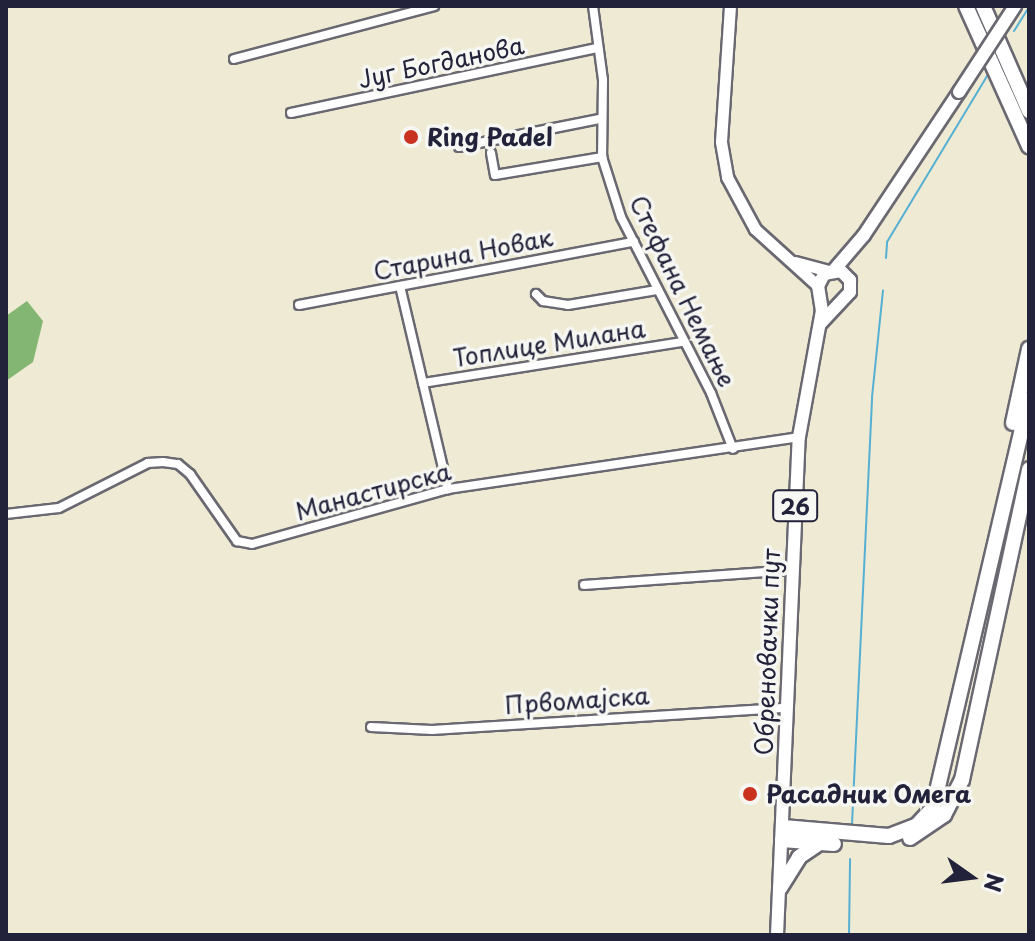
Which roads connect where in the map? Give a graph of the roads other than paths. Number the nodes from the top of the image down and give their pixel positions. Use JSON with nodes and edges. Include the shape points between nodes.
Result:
{"nodes":[{"id":1,"x":434,"y":6,"type":"edge"},
{"id":2,"x":593,"y":6,"type":"edge"},
{"id":3,"x":730,"y":6,"type":"edge"},
{"id":4,"x":966,"y":6,"type":"edge"},
{"id":5,"x":983,"y":6,"type":"edge"},
{"id":6,"x":1015,"y":6,"type":"edge"},
{"id":7,"x":598,"y":48,"type":"junction"},
{"id":8,"x":234,"y":59,"type":"dead end"},
{"id":9,"x":1029,"y":111,"type":"edge"},
{"id":10,"x":291,"y":113,"type":"dead end"},
{"id":11,"x":599,"y":119,"type":"junction"},
{"id":12,"x":1029,"y":146,"type":"edge"},
{"id":13,"x":459,"y":147,"type":"dead end"},
{"id":14,"x":491,"y":153,"type":"dead end"},
{"id":15,"x":602,"y":157,"type":"junction"},
{"id":16,"x":861,"y":240,"type":"junction"},
{"id":17,"x":634,"y":242,"type":"junction"},
{"id":18,"x":785,"y":259,"type":"junction"},
{"id":19,"x":832,"y":270,"type":"junction"},
{"id":20,"x":848,"y":277,"type":"junction"},
{"id":21,"x":400,"y":286,"type":"junction"},
{"id":22,"x":657,"y":290,"type":"junction"},
{"id":23,"x":820,"y":291,"type":"junction"},
{"id":24,"x":536,"y":294,"type":"dead end"},
{"id":25,"x":841,"y":301,"type":"junction"},
{"id":26,"x":299,"y":305,"type":"dead end"},
{"id":27,"x":820,"y":324,"type":"junction"},
{"id":28,"x":682,"y":342,"type":"junction"},
{"id":29,"x":1029,"y":349,"type":"edge"},
{"id":30,"x":423,"y":383,"type":"junction"},
{"id":31,"x":1029,"y":399,"type":"edge"},
{"id":32,"x":799,"y":437,"type":"junction"},
{"id":33,"x":733,"y":449,"type":"junction"},
{"id":34,"x":1029,"y":469,"type":"edge"},
{"id":35,"x":1007,"y":483,"type":"junction"},
{"id":36,"x":448,"y":489,"type":"junction"},
{"id":37,"x":1029,"y":498,"type":"edge"},
{"id":38,"x":6,"y":514,"type":"edge"},
{"id":39,"x":1018,"y":525,"type":"junction"},
{"id":40,"x":793,"y":570,"type":"junction"},
{"id":41,"x":584,"y":585,"type":"dead end"},
{"id":42,"x":786,"y":708,"type":"junction"},
{"id":43,"x":371,"y":727,"type":"dead end"},
{"id":44,"x":782,"y":834,"type":"junction"},
{"id":45,"x":821,"y":843,"type":"junction"},
{"id":46,"x":780,"y":888,"type":"junction"},
{"id":47,"x":777,"y":935,"type":"edge"}],
"edges":[{"from":1,"to":8,"type":"street"},
{"from":2,"to":7,"type":"street","name":"Стефана Немање"},
{"from":3,"to":18,"type":"main road","via":[[723,159],[747,219]]},
{"from":4,"to":12,"type":"highway"},
{"from":5,"to":9,"type":"highway"},
{"from":6,"to":16,"type":"main road","bridge":true},
{"from":7,"to":10,"type":"street","name":"Југ Богданова"},
{"from":7,"to":11,"type":"street","name":"Стефана Немање","via":[[605,106]]},
{"from":11,"to":13,"type":"street"},
{"from":11,"to":15,"type":"street","name":"Стефана Немање"},
{"from":14,"to":15,"type":"street","via":[[495,175]]},
{"from":15,"to":17,"type":"street","name":"Стефана Немање"},
{"from":16,"to":19,"type":"main road"},
{"from":16,"to":20,"type":"main road"},
{"from":17,"to":21,"type":"street","name":"Старина Новак"},
{"from":17,"to":22,"type":"street","name":"Стефана Немање"},
{"from":18,"to":19,"type":"main road"},
{"from":18,"to":23,"type":"main road"},
{"from":19,"to":20,"type":"main road"},
{"from":19,"to":23,"type":"main road"},
{"from":20,"to":25,"type":"main road","via":[[850,292]]},
{"from":21,"to":26,"type":"street","name":"Старина Новак"},
{"from":21,"to":30,"type":"street"},
{"from":22,"to":24,"type":"street","via":[[568,305],[543,301]]},
{"from":22,"to":28,"type":"street","name":"Стефана Немање"},
{"from":23,"to":25,"type":"main road"},
{"from":23,"to":27,"type":"main road","name":"Обреновачки пут","number":"26"},
{"from":25,"to":27,"type":"main road"},
{"from":27,"to":32,"type":"main road","name":"Обреновачки пут","number":"26"},
{"from":28,"to":30,"type":"street","name":"Топлице Милана"},
{"from":28,"to":33,"type":"street","name":"Стефана Немање"},
{"from":29,"to":35,"type":"highway","via":[[1005,461]]},
{"from":30,"to":36,"type":"street"},
{"from":31,"to":35,"type":"highway"},
{"from":32,"to":33,"type":"street","name":"Манастирска"},
{"from":32,"to":40,"type":"main road","name":"Обреновачки пут","number":"26"},
{"from":33,"to":36,"type":"street","name":"Манастирска"},
{"from":34,"to":39,"type":"highway"},
{"from":35,"to":44,"type":"highway","via":[[933,808],[907,831],[889,836]]},
{"from":36,"to":38,"type":"street","name":"Манастирска","via":[[243,545],[190,474],[178,464],[163,462],[148,463],[59,508]]},
{"from":37,"to":39,"type":"highway"},
{"from":39,"to":45,"type":"highway","via":[[970,753],[951,804],[928,829],[902,841]]},
{"from":40,"to":41,"type":"street"},
{"from":40,"to":42,"type":"main road","name":"Обреновачки пут","number":"26"},
{"from":42,"to":43,"type":"street","name":"Првомајска","via":[[432,730]]},
{"from":42,"to":44,"type":"main road","name":"Обреновачки пут","number":"26"},
{"from":44,"to":45,"type":"highway"},
{"from":44,"to":46,"type":"main road","name":"Обреновачки пут","number":"26"},
{"from":45,"to":46,"type":"highway","via":[[799,857]]},
{"from":46,"to":47,"type":"main road","name":"Обреновачки пут","number":"26"}]}
